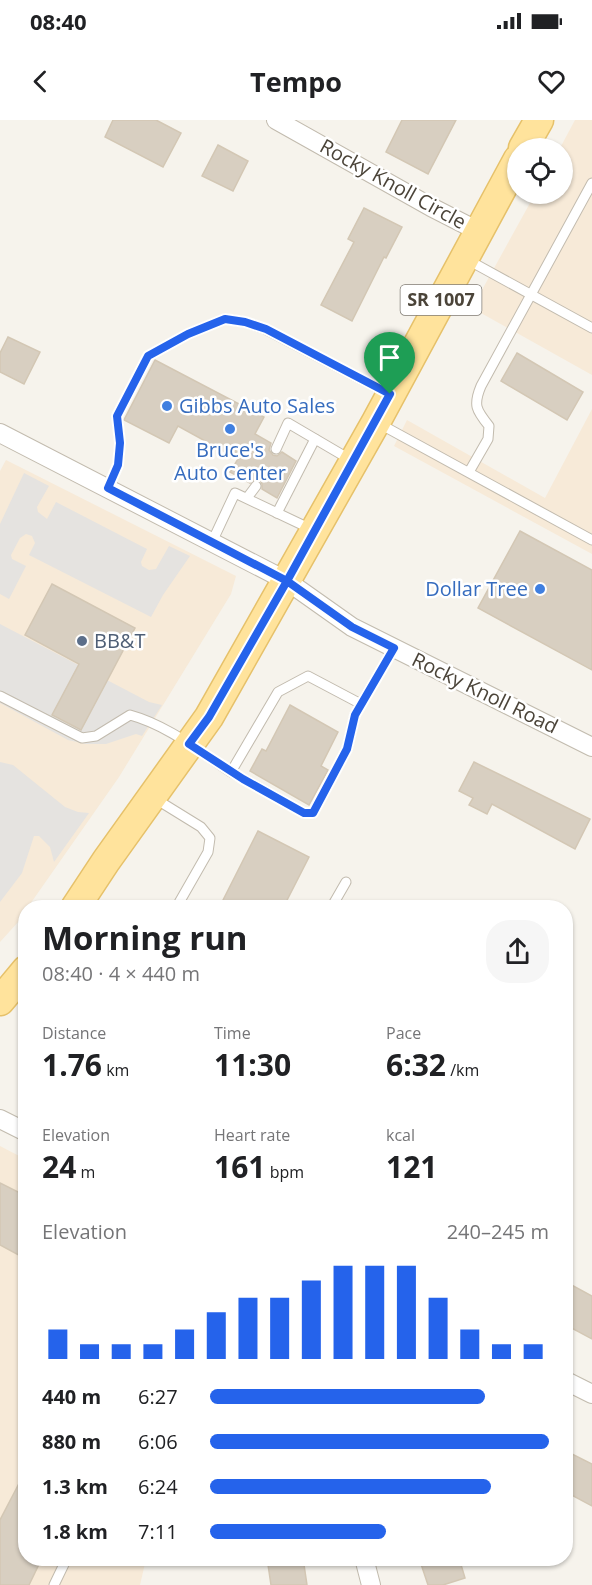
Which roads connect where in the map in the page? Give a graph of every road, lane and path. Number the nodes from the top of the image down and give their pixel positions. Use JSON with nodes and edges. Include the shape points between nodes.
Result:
{"nodes":[{"id":1,"x":276,"y":120,"type":"edge"},
{"id":2,"x":539,"y":120,"type":"edge"},
{"id":3,"x":529,"y":138,"type":"edge"},
{"id":4,"x":507,"y":179,"type":"edge"},
{"id":5,"x":592,"y":183,"type":"edge"},
{"id":6,"x":478,"y":231,"type":"junction"},
{"id":7,"x":463,"y":257,"type":"junction"},
{"id":8,"x":531,"y":294,"type":"junction"},
{"id":9,"x":592,"y":328,"type":"edge"},
{"id":10,"x":390,"y":394,"type":"junction"},
{"id":11,"x":376,"y":422,"type":"junction"},
{"id":12,"x":0,"y":433,"type":"edge"},
{"id":13,"x":315,"y":439,"type":"junction"},
{"id":14,"x":276,"y":449,"type":"dead end"},
{"id":15,"x":353,"y":461,"type":"junction"},
{"id":16,"x":469,"y":472,"type":"junction"},
{"id":17,"x":256,"y":486,"type":"dead end"},
{"id":18,"x":108,"y":488,"type":"junction"},
{"id":19,"x":247,"y":498,"type":"junction"},
{"id":20,"x":277,"y":513,"type":"junction"},
{"id":21,"x":314,"y":531,"type":"junction"},
{"id":22,"x":592,"y":540,"type":"edge"},
{"id":23,"x":212,"y":542,"type":"junction"},
{"id":24,"x":287,"y":581,"type":"junction"},
{"id":25,"x":394,"y":648,"type":"junction"},
{"id":26,"x":0,"y":696,"type":"edge"},
{"id":27,"x":361,"y":704,"type":"junction"},
{"id":28,"x":189,"y":744,"type":"junction"},
{"id":29,"x":592,"y":747,"type":"edge"},
{"id":30,"x":231,"y":772,"type":"junction"},
{"id":31,"x":153,"y":797,"type":"junction"},
{"id":32,"x":346,"y":882,"type":"dead end"},
{"id":33,"x":89,"y":900,"type":"edge"},
{"id":34,"x":181,"y":900,"type":"edge"},
{"id":35,"x":336,"y":900,"type":"edge"},
{"id":36,"x":18,"y":980,"type":"edge"},
{"id":37,"x":0,"y":1001,"type":"edge"},
{"id":38,"x":0,"y":1119,"type":"edge"},
{"id":39,"x":18,"y":1128,"type":"edge"},
{"id":40,"x":573,"y":1384,"type":"edge"},
{"id":41,"x":592,"y":1394,"type":"edge"},
{"id":42,"x":63,"y":1566,"type":"edge"},
{"id":43,"x":366,"y":1566,"type":"edge"},
{"id":44,"x":54,"y":1585,"type":"edge"},
{"id":45,"x":371,"y":1585,"type":"edge"}],
"edges":[{"from":1,"to":6,"type":"street","name":"Rocky Knoll Circle"},
{"from":2,"to":3,"type":"main road"},
{"from":4,"to":6,"type":"main road","number":"SR 1007"},
{"from":5,"to":8,"type":"lane"},
{"from":6,"to":7,"type":"main road","number":"SR 1007"},
{"from":7,"to":8,"type":"lane"},
{"from":7,"to":10,"type":"main road","number":"SR 1007"},
{"from":8,"to":9,"type":"lane"},
{"from":8,"to":16,"type":"lane","via":[[475,400],[479,414],[489,426],[489,439]]},
{"from":10,"to":11,"type":"main road","number":"SR 1007"},
{"from":10,"to":18,"type":"lane","via":[[266,329],[225,319],[148,356],[117,416],[118,465]]},
{"from":11,"to":15,"type":"main road","number":"SR 1007"},
{"from":11,"to":16,"type":"lane"},
{"from":12,"to":18,"type":"street"},
{"from":13,"to":14,"type":"lane","via":[[288,423]]},
{"from":13,"to":15,"type":"lane"},
{"from":13,"to":20,"type":"lane"},
{"from":15,"to":21,"type":"main road","number":"SR 1007"},
{"from":16,"to":22,"type":"lane"},
{"from":17,"to":19,"type":"lane"},
{"from":18,"to":23,"type":"street"},
{"from":19,"to":20,"type":"lane"},
{"from":19,"to":23,"type":"lane","via":[[235,492]]},
{"from":20,"to":21,"type":"lane"},
{"from":21,"to":24,"type":"main road","number":"SR 1007"},
{"from":23,"to":24,"type":"street"},
{"from":24,"to":25,"type":"street","name":"Rocky Knoll Road","via":[[352,627]]},
{"from":24,"to":28,"type":"main road","number":"SR 1007","via":[[209,717]]},
{"from":25,"to":27,"type":"lane"},
{"from":25,"to":29,"type":"street","name":"Rocky Knoll Road"},
{"from":26,"to":28,"type":"lane","via":[[82,738],[96,736],[130,715],[146,719]]},
{"from":27,"to":30,"type":"lane","via":[[308,676],[298,680],[278,692]]},
{"from":27,"to":30,"type":"lane","via":[[347,749],[313,813],[304,813]]},
{"from":28,"to":30,"type":"lane"},
{"from":28,"to":31,"type":"main road","number":"SR 1007"},
{"from":31,"to":33,"type":"main road","number":"SR 1007"},
{"from":31,"to":34,"type":"lane","via":[[201,827],[210,838],[208,852]]},
{"from":32,"to":35,"type":"lane"},
{"from":36,"to":37,"type":"main road"},
{"from":38,"to":39,"type":"street"},
{"from":40,"to":41,"type":"street"},
{"from":42,"to":44,"type":"lane"},
{"from":43,"to":45,"type":"street"}]}
